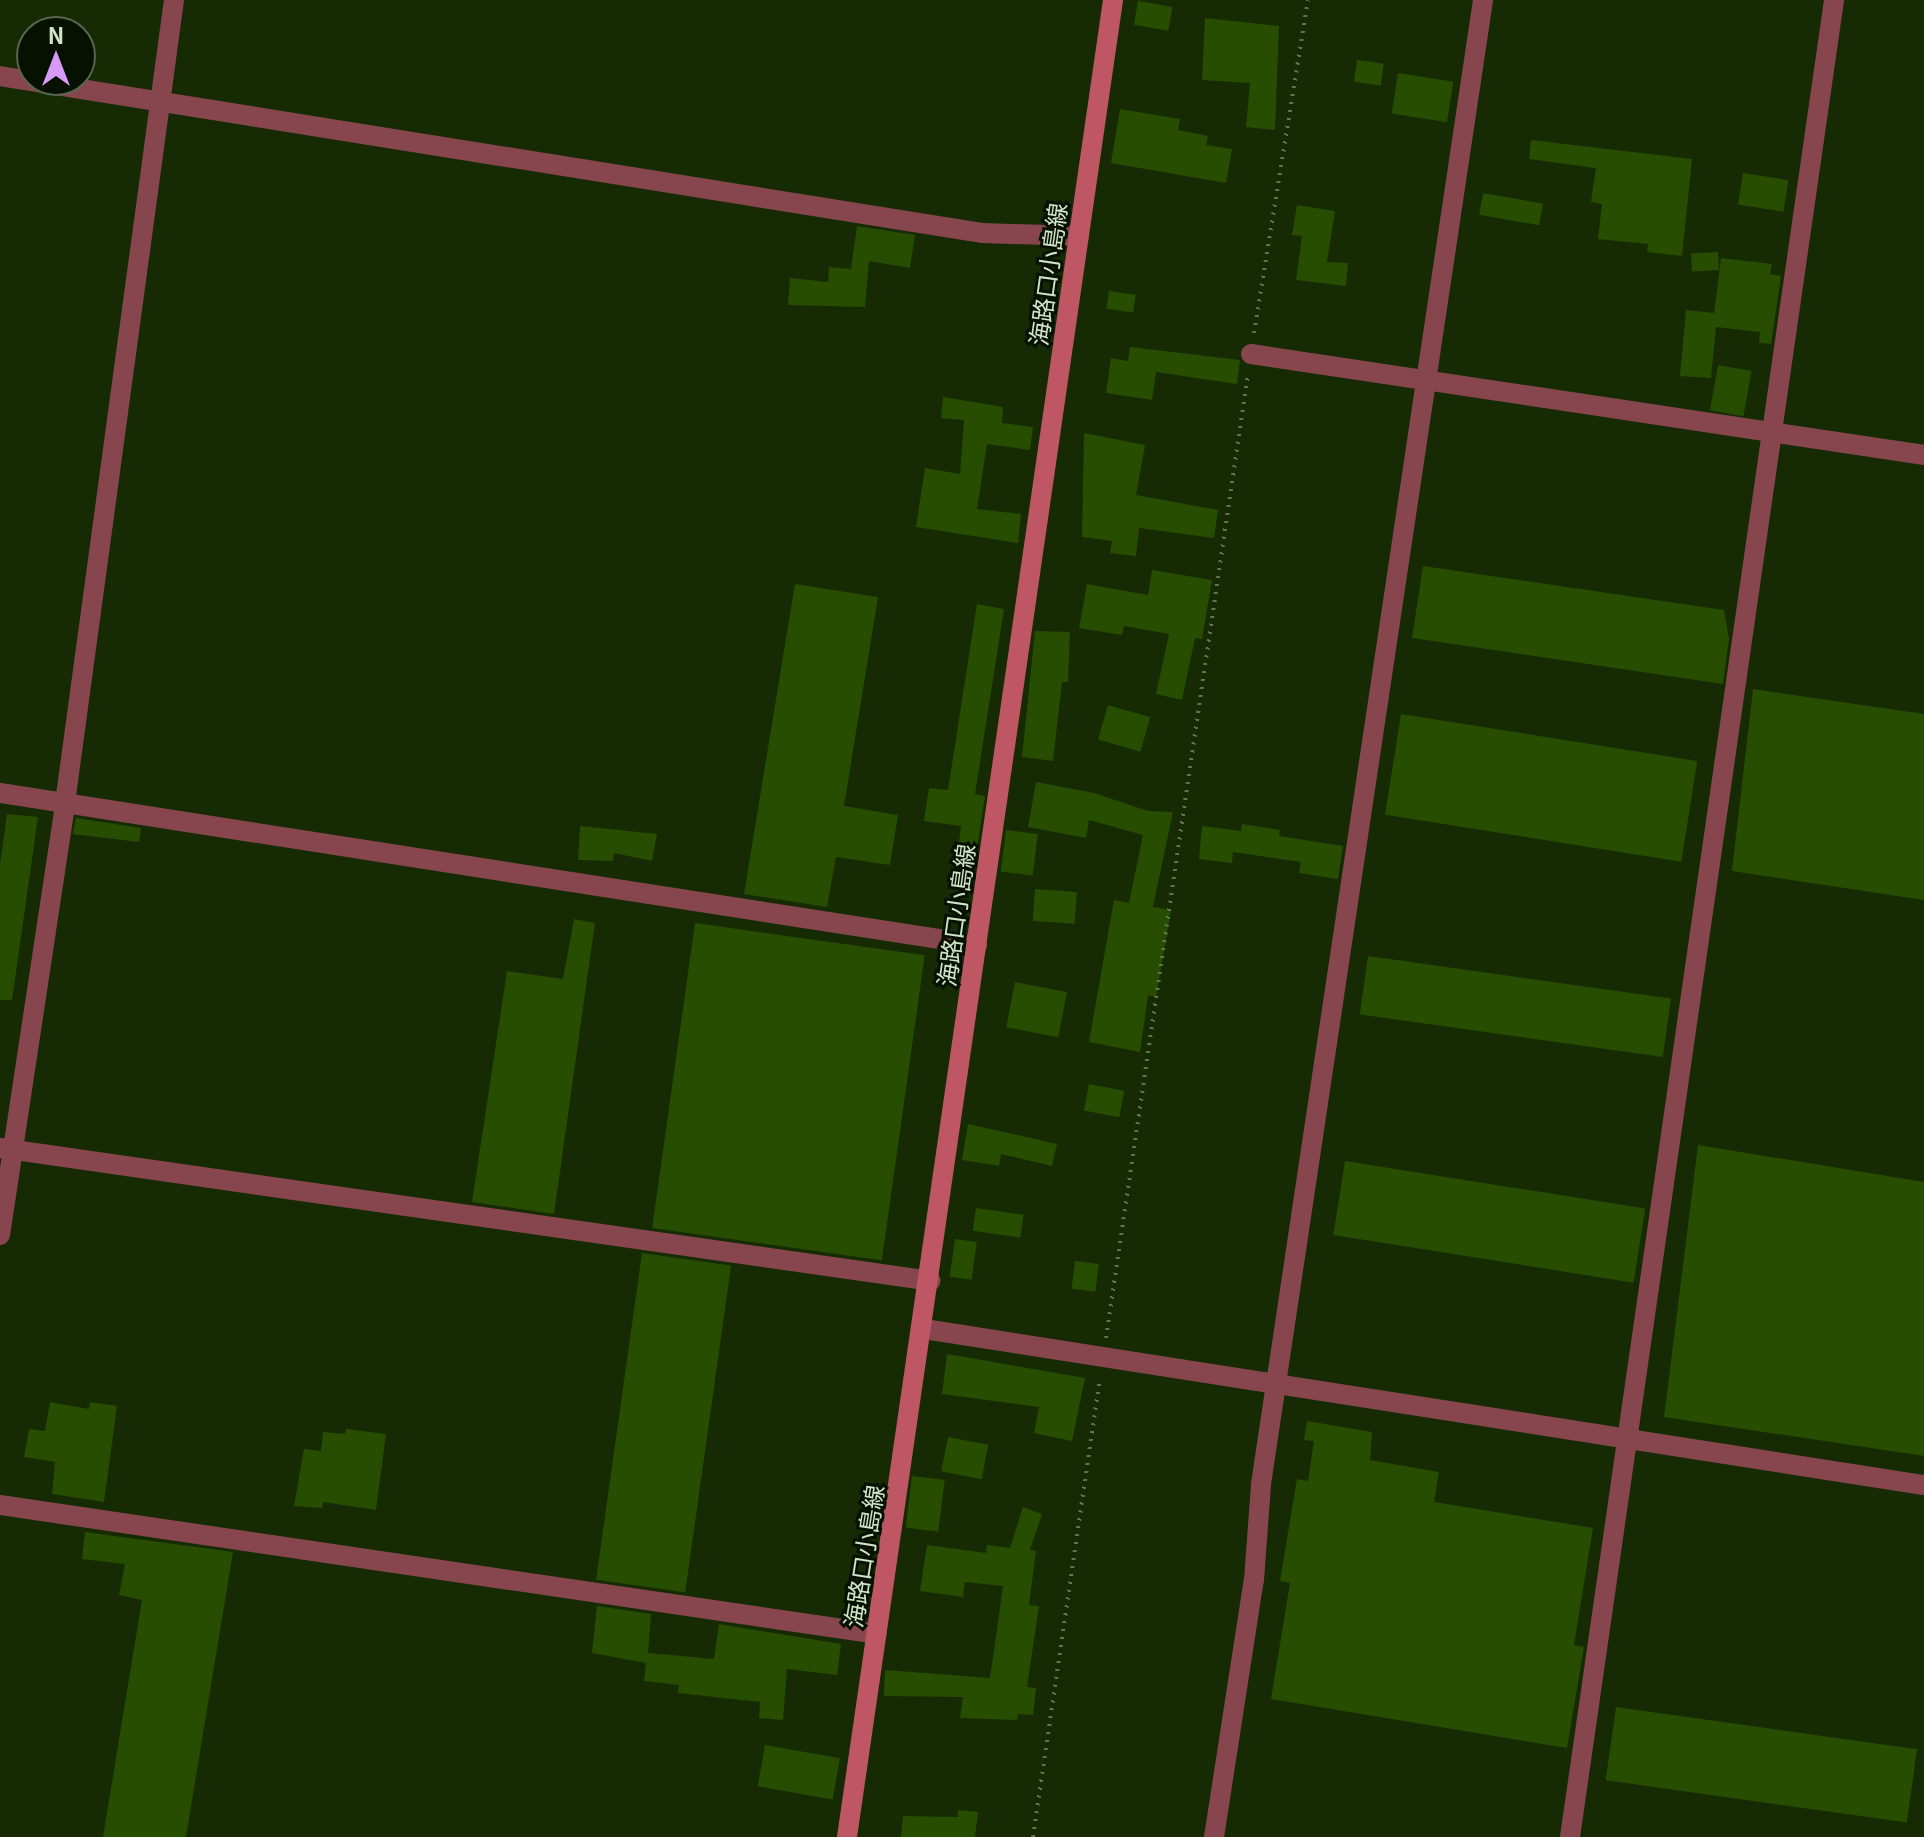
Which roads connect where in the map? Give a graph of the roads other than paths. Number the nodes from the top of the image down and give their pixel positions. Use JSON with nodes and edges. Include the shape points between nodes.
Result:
{"nodes":[{"id":1,"x":174,"y":0,"type":"edge"},
{"id":2,"x":1113,"y":0,"type":"edge"},
{"id":3,"x":1483,"y":0,"type":"edge"},
{"id":4,"x":1834,"y":0,"type":"edge"},
{"id":5,"x":0,"y":76,"type":"edge"},
{"id":6,"x":159,"y":100,"type":"junction"},
{"id":7,"x":1079,"y":236,"type":"junction"},
{"id":8,"x":1251,"y":354,"type":"road end"},
{"id":9,"x":1424,"y":380,"type":"junction"},
{"id":10,"x":1775,"y":432,"type":"junction"},
{"id":11,"x":1924,"y":455,"type":"edge"},
{"id":12,"x":0,"y":793,"type":"edge"},
{"id":13,"x":65,"y":803,"type":"junction"},
{"id":14,"x":977,"y":945,"type":"junction"},
{"id":15,"x":6,"y":1149,"type":"edge"},
{"id":16,"x":0,"y":1235,"type":"edge"},
{"id":17,"x":931,"y":1281,"type":"junction"},
{"id":18,"x":924,"y":1329,"type":"junction"},
{"id":19,"x":1276,"y":1383,"type":"junction"},
{"id":20,"x":1629,"y":1439,"type":"junction"},
{"id":21,"x":1924,"y":1485,"type":"edge"},
{"id":22,"x":0,"y":1505,"type":"edge"},
{"id":23,"x":877,"y":1634,"type":"junction"},
{"id":24,"x":847,"y":1837,"type":"edge"},
{"id":25,"x":1214,"y":1837,"type":"edge"},
{"id":26,"x":1570,"y":1837,"type":"edge"}],
"edges":[{"from":1,"to":6,"type":"street"},
{"from":2,"to":7,"type":"main road","name":"海路口小島線"},
{"from":3,"to":9,"type":"street"},
{"from":4,"to":10,"type":"street"},
{"from":5,"to":6,"type":"street"},
{"from":6,"to":7,"type":"street","via":[[982,233]]},
{"from":6,"to":13,"type":"street"},
{"from":7,"to":14,"type":"main road","name":"海路口小島線"},
{"from":8,"to":9,"type":"street"},
{"from":9,"to":10,"type":"street"},
{"from":9,"to":19,"type":"street"},
{"from":10,"to":11,"type":"street"},
{"from":10,"to":20,"type":"street"},
{"from":12,"to":13,"type":"street"},
{"from":13,"to":14,"type":"street"},
{"from":13,"to":15,"type":"street"},
{"from":14,"to":17,"type":"main road","name":"海路口小島線"},
{"from":15,"to":16,"type":"street"},
{"from":15,"to":17,"type":"street"},
{"from":17,"to":18,"type":"main road","name":"海路口小島線"},
{"from":18,"to":19,"type":"street"},
{"from":18,"to":23,"type":"main road","name":"海路口小島線"},
{"from":19,"to":20,"type":"street"},
{"from":19,"to":25,"type":"street","via":[[1254,1580]]},
{"from":20,"to":21,"type":"street"},
{"from":20,"to":26,"type":"street"},
{"from":22,"to":23,"type":"street"},
{"from":23,"to":24,"type":"main road","name":"海路口小島線"}]}
